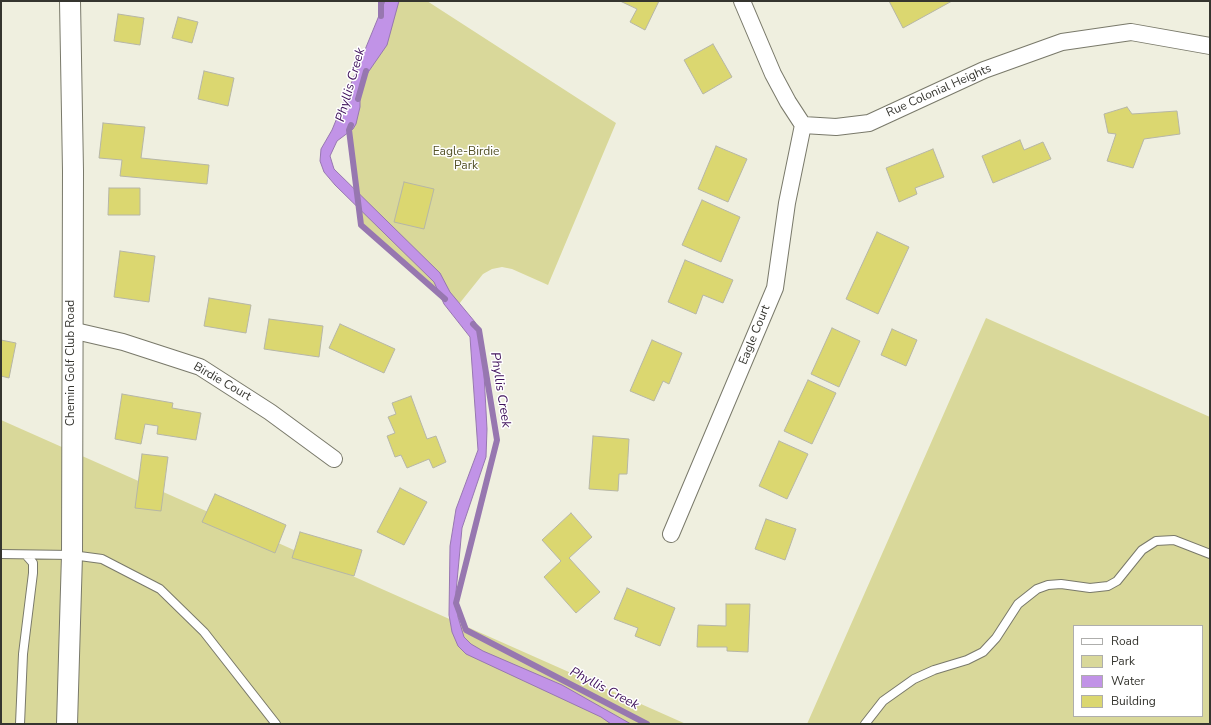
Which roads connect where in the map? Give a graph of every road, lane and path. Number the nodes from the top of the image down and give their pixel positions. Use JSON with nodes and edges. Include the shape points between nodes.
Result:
{"nodes":[{"id":1,"x":70,"y":1,"type":"edge"},
{"id":2,"x":742,"y":1,"type":"edge"},
{"id":3,"x":1210,"y":46,"type":"edge"},
{"id":4,"x":803,"y":125,"type":"junction"},
{"id":5,"x":71,"y":330,"type":"junction"},
{"id":6,"x":334,"y":459,"type":"dead end"},
{"id":7,"x":671,"y":534,"type":"dead end"},
{"id":8,"x":1,"y":554,"type":"edge"},
{"id":9,"x":1210,"y":554,"type":"edge"},
{"id":10,"x":26,"y":555,"type":"junction"},
{"id":11,"x":72,"y":555,"type":"junction"},
{"id":12,"x":20,"y":724,"type":"edge"},
{"id":13,"x":67,"y":724,"type":"edge"},
{"id":14,"x":276,"y":724,"type":"edge"},
{"id":15,"x":865,"y":724,"type":"edge"}],
"edges":[{"from":1,"to":5,"type":"street","name":"Chemin Golf Club Road","via":[[73,171]]},
{"from":2,"to":4,"type":"street","via":[[773,74]]},
{"from":3,"to":4,"type":"street","name":"Rue Colonial Heights","via":[[1131,32],[1062,42],[984,70],[869,123],[836,128]]},
{"from":4,"to":7,"type":"street","name":"Eagle Court","via":[[787,202],[775,288]]},
{"from":5,"to":6,"type":"street","name":"Birdie Court","via":[[123,342],[200,367],[270,412]]},
{"from":5,"to":11,"type":"street","name":"Chemin Golf Club Road"},
{"from":8,"to":10,"type":"lane"},
{"from":9,"to":15,"type":"lane","via":[[1174,540],[1156,541],[1142,550],[1117,581],[1108,586],[1090,588],[1061,584],[1037,589],[1018,604],[996,638],[983,652],[914,679],[883,701]]},
{"from":10,"to":11,"type":"lane"},
{"from":10,"to":12,"type":"lane","via":[[33,563],[33,573],[23,654]]},
{"from":11,"to":13,"type":"street","name":"Chemin Golf Club Road"},
{"from":11,"to":14,"type":"lane","via":[[102,559],[160,589],[204,632]]}]}
